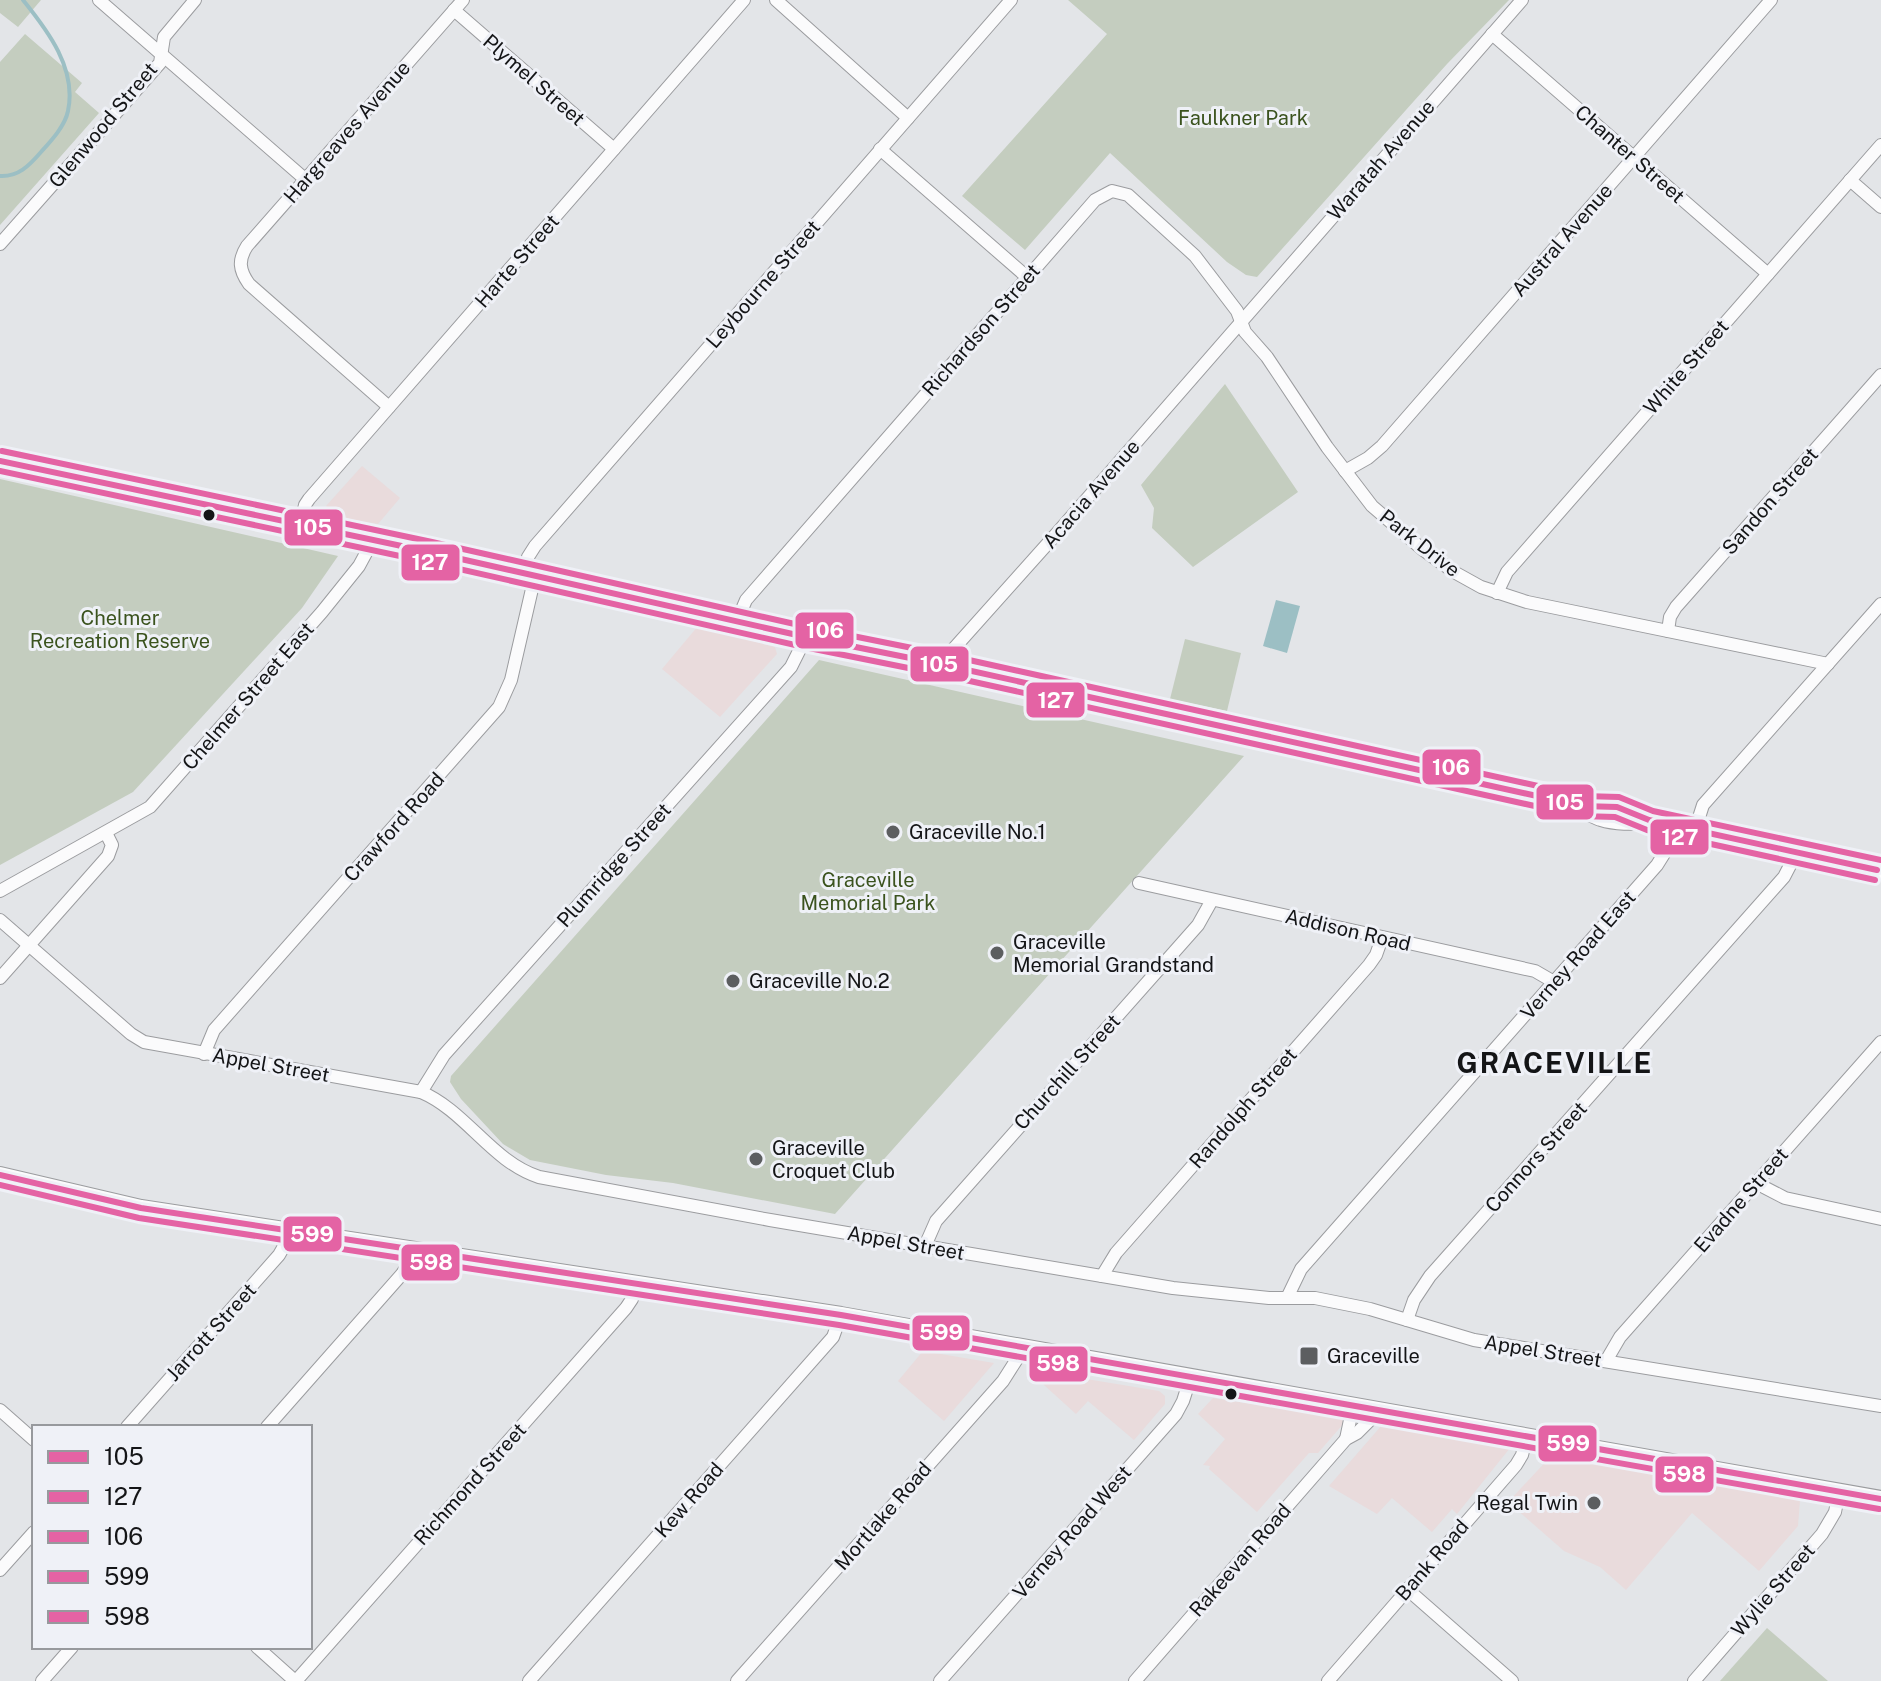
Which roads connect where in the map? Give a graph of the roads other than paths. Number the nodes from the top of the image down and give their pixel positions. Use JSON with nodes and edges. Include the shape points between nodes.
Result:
{"nodes":[{"id":1,"x":99,"y":0,"type":"edge"},
{"id":2,"x":195,"y":0,"type":"edge"},
{"id":3,"x":744,"y":0,"type":"edge"},
{"id":4,"x":776,"y":0,"type":"edge"},
{"id":5,"x":1011,"y":0,"type":"edge"},
{"id":6,"x":1522,"y":0,"type":"edge"},
{"id":7,"x":1771,"y":0,"type":"edge"},
{"id":8,"x":459,"y":5,"type":"edge"},
{"id":9,"x":1492,"y":34,"type":"junction"},
{"id":10,"x":160,"y":53,"type":"junction"},
{"id":11,"x":908,"y":118,"type":"junction"},
{"id":12,"x":1881,"y":145,"type":"edge"},
{"id":13,"x":614,"y":149,"type":"junction"},
{"id":14,"x":880,"y":149,"type":"junction"},
{"id":15,"x":1634,"y":158,"type":"junction"},
{"id":16,"x":306,"y":180,"type":"junction"},
{"id":17,"x":1850,"y":180,"type":"junction"},
{"id":18,"x":1881,"y":207,"type":"edge"},
{"id":19,"x":0,"y":244,"type":"edge"},
{"id":20,"x":1768,"y":274,"type":"junction"},
{"id":21,"x":1027,"y":277,"type":"junction"},
{"id":22,"x":1241,"y":322,"type":"junction"},
{"id":23,"x":1881,"y":375,"type":"edge"},
{"id":24,"x":389,"y":407,"type":"junction"},
{"id":25,"x":0,"y":461,"type":"edge"},
{"id":26,"x":1345,"y":471,"type":"junction"},
{"id":27,"x":300,"y":526,"type":"junction"},
{"id":28,"x":373,"y":540,"type":"junction"},
{"id":29,"x":530,"y":574,"type":"junction"},
{"id":30,"x":1497,"y":593,"type":"junction"},
{"id":31,"x":1881,"y":604,"type":"edge"},
{"id":32,"x":737,"y":621,"type":"junction"},
{"id":33,"x":1668,"y":631,"type":"junction"},
{"id":34,"x":806,"y":637,"type":"junction"},
{"id":35,"x":940,"y":664,"type":"junction"},
{"id":36,"x":1828,"y":664,"type":"junction"},
{"id":37,"x":1673,"y":825,"type":"junction"},
{"id":38,"x":1695,"y":830,"type":"junction"},
{"id":39,"x":106,"y":833,"type":"junction"},
{"id":40,"x":1797,"y":852,"type":"junction"},
{"id":41,"x":1880,"y":868,"type":"edge"},
{"id":42,"x":1139,"y":883,"type":"dead end"},
{"id":43,"x":0,"y":891,"type":"edge"},
{"id":44,"x":1212,"y":900,"type":"junction"},
{"id":45,"x":0,"y":920,"type":"edge"},
{"id":46,"x":1382,"y":938,"type":"junction"},
{"id":47,"x":30,"y":945,"type":"junction"},
{"id":48,"x":0,"y":978,"type":"edge"},
{"id":49,"x":1554,"y":982,"type":"junction"},
{"id":50,"x":1881,"y":1042,"type":"edge"},
{"id":51,"x":204,"y":1054,"type":"junction"},
{"id":52,"x":421,"y":1092,"type":"junction"},
{"id":53,"x":0,"y":1175,"type":"edge"},
{"id":54,"x":1756,"y":1183,"type":"junction"},
{"id":55,"x":1881,"y":1219,"type":"edge"},
{"id":56,"x":286,"y":1232,"type":"junction"},
{"id":57,"x":925,"y":1246,"type":"junction"},
{"id":58,"x":410,"y":1250,"type":"junction"},
{"id":59,"x":1102,"y":1276,"type":"junction"},
{"id":60,"x":636,"y":1284,"type":"junction"},
{"id":61,"x":1287,"y":1298,"type":"junction"},
{"id":62,"x":841,"y":1315,"type":"junction"},
{"id":63,"x":1407,"y":1320,"type":"junction"},
{"id":64,"x":1021,"y":1346,"type":"junction"},
{"id":65,"x":1606,"y":1361,"type":"junction"},
{"id":66,"x":1191,"y":1376,"type":"junction"},
{"id":67,"x":1347,"y":1404,"type":"junction"},
{"id":68,"x":1881,"y":1406,"type":"edge"},
{"id":69,"x":0,"y":1410,"type":"edge"},
{"id":70,"x":1380,"y":1410,"type":"junction"},
{"id":71,"x":129,"y":1425,"type":"edge"},
{"id":72,"x":269,"y":1425,"type":"edge"},
{"id":73,"x":1527,"y":1435,"type":"junction"},
{"id":74,"x":32,"y":1438,"type":"edge"},
{"id":75,"x":1346,"y":1439,"type":"junction"},
{"id":76,"x":1839,"y":1492,"type":"junction"},
{"id":77,"x":1881,"y":1499,"type":"edge"},
{"id":78,"x":32,"y":1534,"type":"edge"},
{"id":79,"x":0,"y":1570,"type":"edge"},
{"id":80,"x":1407,"y":1589,"type":"junction"},
{"id":81,"x":70,"y":1649,"type":"edge"},
{"id":82,"x":259,"y":1649,"type":"edge"},
{"id":83,"x":42,"y":1681,"type":"edge"},
{"id":84,"x":295,"y":1681,"type":"edge"},
{"id":85,"x":529,"y":1681,"type":"edge"},
{"id":86,"x":737,"y":1681,"type":"edge"},
{"id":87,"x":940,"y":1681,"type":"edge"},
{"id":88,"x":1135,"y":1681,"type":"edge"},
{"id":89,"x":1328,"y":1681,"type":"edge"},
{"id":90,"x":1512,"y":1681,"type":"edge"},
{"id":91,"x":1694,"y":1681,"type":"edge"}],
"edges":[{"from":1,"to":10,"type":"street"},
{"from":2,"to":10,"type":"street","name":"Glenwood Street","via":[[166,34]]},
{"from":3,"to":13,"type":"street","name":"Harte Street"},
{"from":4,"to":11,"type":"street"},
{"from":5,"to":11,"type":"street","name":"Leybourne Street"},
{"from":6,"to":9,"type":"street","name":"Waratah Avenue"},
{"from":7,"to":15,"type":"street","name":"Austral Avenue"},
{"from":8,"to":13,"type":"street","name":"Plymel Street"},
{"from":8,"to":16,"type":"street","name":"Hargreaves Avenue"},
{"from":9,"to":15,"type":"street","name":"Chanter Street"},
{"from":9,"to":22,"type":"street","name":"Waratah Avenue"},
{"from":10,"to":16,"type":"street"},
{"from":10,"to":19,"type":"street","name":"Glenwood Street","via":[[160,63]]},
{"from":11,"to":14,"type":"street","name":"Leybourne Street"},
{"from":12,"to":17,"type":"street","name":"White Street"},
{"from":13,"to":24,"type":"street","name":"Harte Street"},
{"from":14,"to":21,"type":"street"},
{"from":14,"to":29,"type":"street","name":"Leybourne Street","via":[[535,546]]},
{"from":15,"to":20,"type":"street","name":"Chanter Street"},
{"from":15,"to":26,"type":"street","name":"Austral Avenue","via":[[1382,446]]},
{"from":16,"to":24,"type":"street","name":"Hargreaves Avenue","via":[[247,246],[240,269],[249,284]]},
{"from":17,"to":18,"type":"street"},
{"from":17,"to":20,"type":"street","name":"White Street"},
{"from":20,"to":30,"type":"street","name":"White Street","via":[[1507,572]]},
{"from":21,"to":22,"type":"street","name":"Richardson Street","via":[[1095,200],[1117,191],[1187,247]]},
{"from":21,"to":32,"type":"street","name":"Richardson Street","via":[[746,600]]},
{"from":22,"to":26,"type":"street","name":"Park Drive"},
{"from":22,"to":35,"type":"street","name":"Acacia Avenue"},
{"from":23,"to":33,"type":"street","name":"Sandon Street","via":[[1676,607]]},
{"from":24,"to":27,"type":"street","name":"Harte Street","via":[[306,503]]},
{"from":25,"to":27,"type":"main road"},
{"from":26,"to":30,"type":"street","name":"Park Drive","via":[[1372,506],[1422,549]]},
{"from":27,"to":28,"type":"main road"},
{"from":28,"to":29,"type":"main road"},
{"from":28,"to":39,"type":"street","name":"Chelmer Street East","via":[[351,577],[164,792],[145,811]]},
{"from":29,"to":32,"type":"main road"},
{"from":29,"to":51,"type":"street","name":"Crawford Road","via":[[504,700],[214,1030]]},
{"from":30,"to":33,"type":"street","name":"Park Drive"},
{"from":31,"to":36,"type":"street"},
{"from":32,"to":34,"type":"main road"},
{"from":33,"to":36,"type":"street","name":"Park Drive"},
{"from":34,"to":35,"type":"main road"},
{"from":34,"to":52,"type":"street","name":"Plumridge Street","via":[[791,667],[444,1055]]},
{"from":35,"to":37,"type":"main road","via":[[1582,806],[1629,809]]},
{"from":36,"to":38,"type":"street","via":[[1703,805]]},
{"from":37,"to":38,"type":"main road"},
{"from":37,"to":49,"type":"street","name":"Verney Road East","via":[[1657,865]]},
{"from":38,"to":40,"type":"main road"},
{"from":39,"to":43,"type":"street","name":"Chelmer Street East"},
{"from":39,"to":47,"type":"street","via":[[112,845],[108,856]]},
{"from":40,"to":41,"type":"main road"},
{"from":40,"to":63,"type":"street","name":"Connors Street","via":[[1784,877],[1430,1276]]},
{"from":42,"to":44,"type":"street","name":"Addison Road"},
{"from":44,"to":46,"type":"street","name":"Addison Road"},
{"from":44,"to":57,"type":"street","name":"Churchill Street","via":[[1198,925],[936,1221]]},
{"from":45,"to":47,"type":"street","name":"Appel Street"},
{"from":46,"to":49,"type":"street","name":"Addison Road","via":[[1535,971]]},
{"from":46,"to":59,"type":"street","name":"Randolph Street","via":[[1369,965],[1116,1253]]},
{"from":47,"to":48,"type":"street"},
{"from":47,"to":51,"type":"street","name":"Appel Street","via":[[137,1038]]},
{"from":49,"to":61,"type":"street","name":"Verney Road East","via":[[1301,1269]]},
{"from":50,"to":54,"type":"street","name":"Evadne Street"},
{"from":51,"to":52,"type":"street","name":"Appel Street"},
{"from":52,"to":57,"type":"street","name":"Appel Street","via":[[517,1168],[539,1177]]},
{"from":53,"to":56,"type":"main road","via":[[141,1208]]},
{"from":54,"to":55,"type":"street","via":[[1785,1198]]},
{"from":54,"to":65,"type":"street","name":"Evadne Street","via":[[1620,1337]]},
{"from":56,"to":58,"type":"main road"},
{"from":56,"to":71,"type":"street","name":"Jarrott Street","via":[[279,1255]]},
{"from":57,"to":59,"type":"street","name":"Appel Street"},
{"from":58,"to":60,"type":"main road"},
{"from":58,"to":72,"type":"street","via":[[402,1274]]},
{"from":59,"to":61,"type":"street","name":"Appel Street"},
{"from":60,"to":62,"type":"main road"},
{"from":60,"to":84,"type":"street","name":"Richmond Street","via":[[626,1308]]},
{"from":61,"to":63,"type":"street","name":"Appel Street","via":[[1355,1306]]},
{"from":62,"to":64,"type":"main road"},
{"from":62,"to":85,"type":"street","name":"Kew Road","via":[[833,1337]]},
{"from":63,"to":65,"type":"street","name":"Appel Street","via":[[1474,1340]]},
{"from":64,"to":66,"type":"main road"},
{"from":64,"to":86,"type":"street","name":"Mortlake Road","via":[[1003,1381]]},
{"from":65,"to":68,"type":"street","name":"Appel Street"},
{"from":66,"to":67,"type":"main road"},
{"from":66,"to":87,"type":"street","name":"Verney Road West","via":[[1176,1414]]},
{"from":67,"to":70,"type":"main road"},
{"from":67,"to":75,"type":"street"},
{"from":69,"to":74,"type":"street"},
{"from":70,"to":73,"type":"main road"},
{"from":70,"to":75,"type":"street","name":"Rakeevan Road"},
{"from":73,"to":76,"type":"main road"},
{"from":73,"to":80,"type":"street","name":"Bank Road","via":[[1516,1465]]},
{"from":75,"to":88,"type":"street","name":"Rakeevan Road"},
{"from":76,"to":77,"type":"main road"},
{"from":76,"to":91,"type":"street","name":"Wylie Street","via":[[1822,1534]]},
{"from":78,"to":79,"type":"street"},
{"from":80,"to":89,"type":"street","name":"Bank Road"},
{"from":80,"to":90,"type":"street"},
{"from":81,"to":83,"type":"street"},
{"from":82,"to":84,"type":"street"}]}
